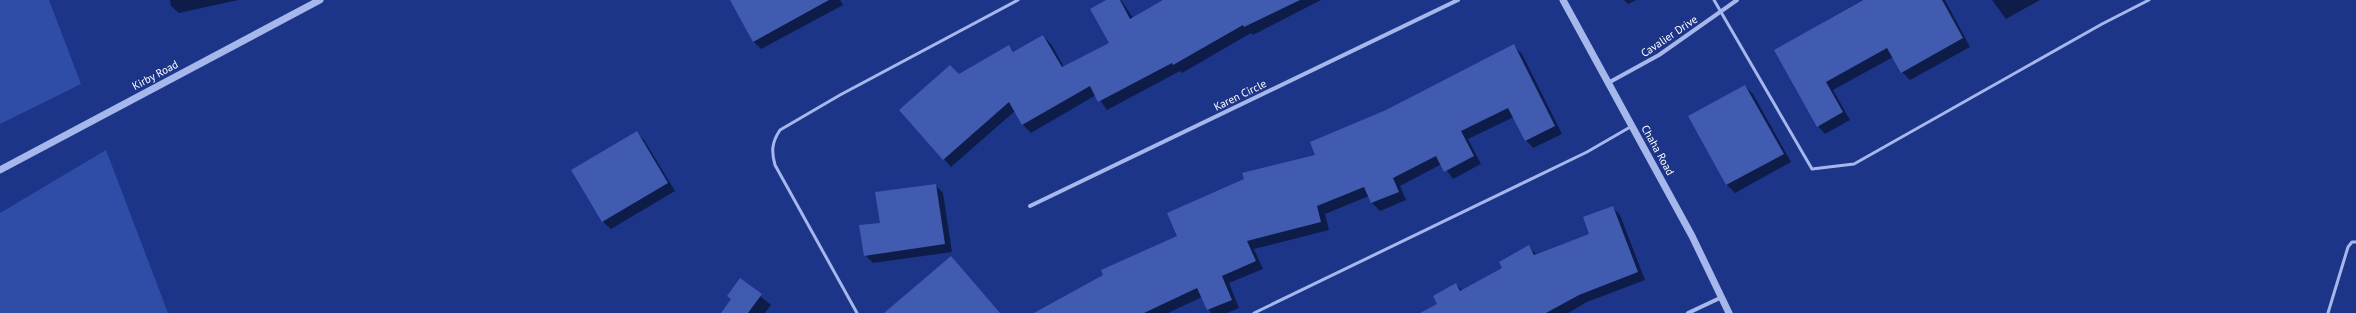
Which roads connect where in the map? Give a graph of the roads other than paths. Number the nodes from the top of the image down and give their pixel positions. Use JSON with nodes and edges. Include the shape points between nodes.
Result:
{"nodes":[{"id":1,"x":320,"y":0,"type":"edge"},
{"id":2,"x":1018,"y":0,"type":"edge"},
{"id":3,"x":1458,"y":0,"type":"edge"},
{"id":4,"x":1563,"y":0,"type":"edge"},
{"id":5,"x":1714,"y":0,"type":"edge"},
{"id":6,"x":1737,"y":0,"type":"edge"},
{"id":7,"x":2149,"y":0,"type":"edge"},
{"id":8,"x":1720,"y":12,"type":"junction"},
{"id":9,"x":1608,"y":83,"type":"junction"},
{"id":10,"x":1632,"y":126,"type":"junction"},
{"id":11,"x":0,"y":170,"type":"edge"},
{"id":12,"x":1030,"y":206,"type":"dead end"},
{"id":13,"x":2356,"y":242,"type":"edge"},
{"id":14,"x":1720,"y":298,"type":"junction"},
{"id":15,"x":857,"y":313,"type":"edge"},
{"id":16,"x":1254,"y":313,"type":"edge"},
{"id":17,"x":1688,"y":313,"type":"edge"},
{"id":18,"x":1730,"y":313,"type":"edge"},
{"id":19,"x":2328,"y":313,"type":"edge"}],
"edges":[{"from":1,"to":11,"type":"street","name":"Kirby Road"},
{"from":2,"to":15,"type":"lane","via":[[840,95],[780,130],[774,138],[772,153],[775,165]]},
{"from":3,"to":12,"type":"street","name":"Karen Circle"},
{"from":4,"to":9,"type":"street","name":"Chaha Road"},
{"from":5,"to":8,"type":"lane"},
{"from":6,"to":8,"type":"street","name":"Cavalier Drive"},
{"from":7,"to":8,"type":"lane","via":[[1854,164],[1812,169]]},
{"from":8,"to":9,"type":"street","name":"Cavalier Drive","via":[[1659,56]]},
{"from":9,"to":10,"type":"street","name":"Chaha Road"},
{"from":10,"to":14,"type":"street","name":"Chaha Road","via":[[1692,236]]},
{"from":10,"to":16,"type":"lane","via":[[1587,152]]},
{"from":13,"to":19,"type":"lane","via":[[2352,242],[2348,247]]},
{"from":14,"to":17,"type":"street"},
{"from":14,"to":18,"type":"street","name":"Chaha Road"}]}
